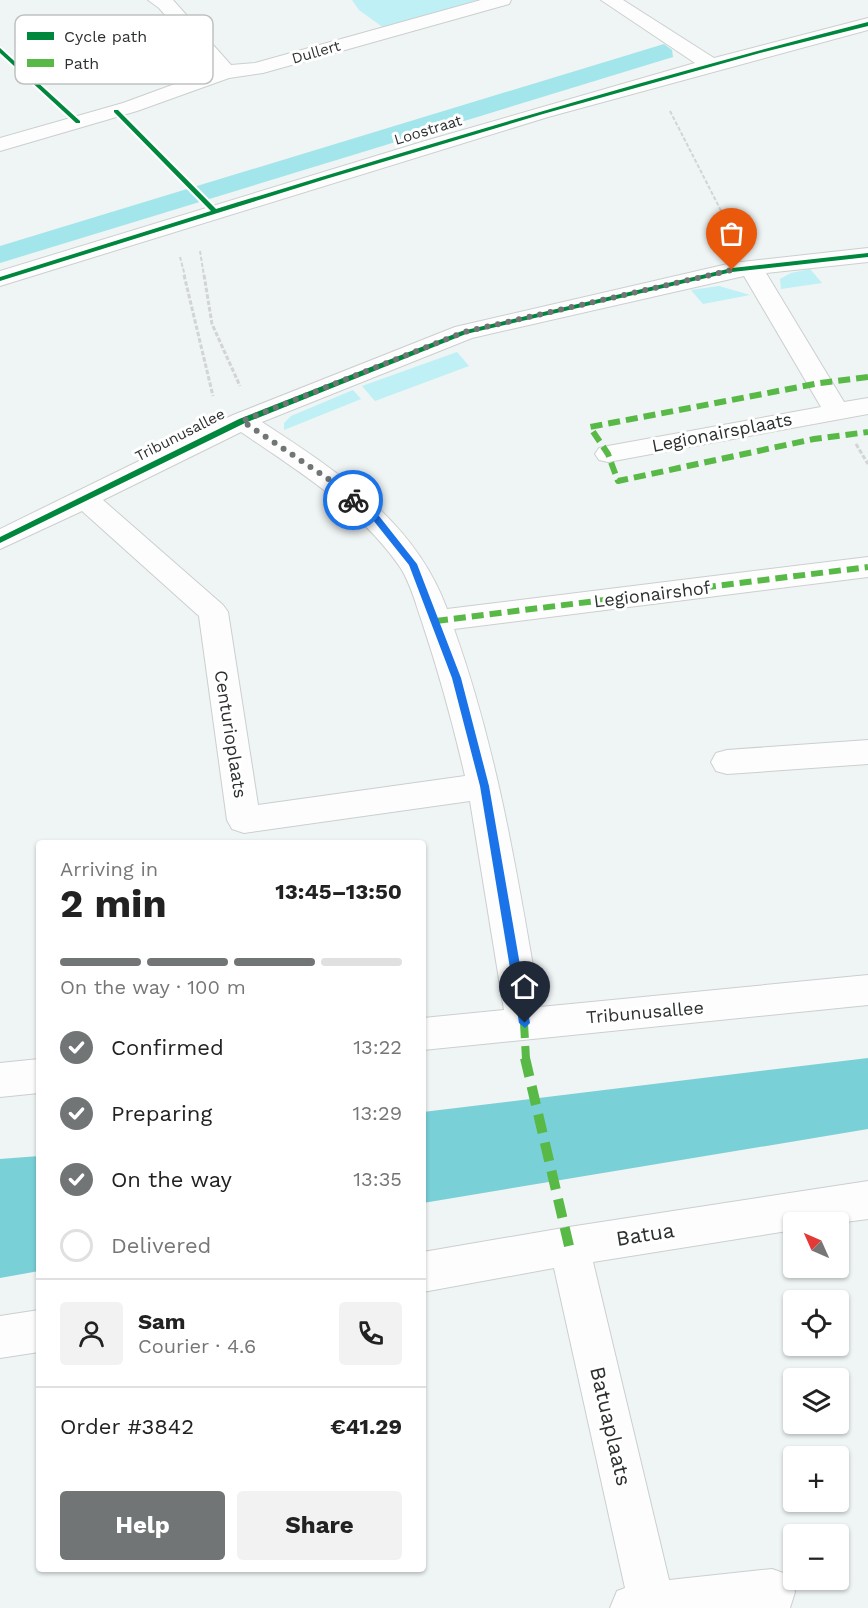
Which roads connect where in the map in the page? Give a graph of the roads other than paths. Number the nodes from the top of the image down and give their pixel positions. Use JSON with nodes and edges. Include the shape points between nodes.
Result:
{"nodes":[{"id":1,"x":158,"y":0,"type":"edge"},
{"id":2,"x":502,"y":0,"type":"edge"},
{"id":3,"x":610,"y":0,"type":"edge"},
{"id":4,"x":176,"y":15,"type":"edge"},
{"id":5,"x":868,"y":24,"type":"edge"},
{"id":6,"x":213,"y":57,"type":"edge"},
{"id":7,"x":710,"y":64,"type":"junction"},
{"id":8,"x":226,"y":72,"type":"junction"},
{"id":9,"x":213,"y":77,"type":"edge"},
{"id":10,"x":193,"y":84,"type":"edge"},
{"id":11,"x":0,"y":145,"type":"edge"},
{"id":12,"x":868,"y":255,"type":"edge"},
{"id":13,"x":751,"y":268,"type":"junction"},
{"id":14,"x":0,"y":279,"type":"edge"},
{"id":15,"x":868,"y":406,"type":"edge"},
{"id":16,"x":836,"y":410,"type":"junction"},
{"id":17,"x":239,"y":422,"type":"junction"},
{"id":18,"x":608,"y":454,"type":"dead end"},
{"id":19,"x":85,"y":499,"type":"junction"},
{"id":20,"x":0,"y":540,"type":"edge"},
{"id":21,"x":868,"y":567,"type":"edge"},
{"id":22,"x":436,"y":621,"type":"junction"},
{"id":23,"x":868,"y":752,"type":"edge"},
{"id":24,"x":727,"y":762,"type":"dead end"},
{"id":25,"x":485,"y":786,"type":"junction"},
{"id":26,"x":868,"y":990,"type":"edge"},
{"id":27,"x":525,"y":1023,"type":"junction"},
{"id":28,"x":426,"y":1034,"type":"edge"},
{"id":29,"x":36,"y":1076,"type":"edge"},
{"id":30,"x":0,"y":1080,"type":"edge"},
{"id":31,"x":868,"y":1200,"type":"edge"},
{"id":32,"x":569,"y":1246,"type":"junction"},
{"id":33,"x":426,"y":1271,"type":"edge"},
{"id":34,"x":36,"y":1331,"type":"edge"},
{"id":35,"x":0,"y":1337,"type":"edge"},
{"id":36,"x":644,"y":1607,"type":"edge"},
{"id":37,"x":766,"y":1608,"type":"edge"}],
"edges":[{"from":1,"to":4,"type":"street"},
{"from":2,"to":8,"type":"street","name":"Dullert","via":[[256,69]]},
{"from":3,"to":7,"type":"street"},
{"from":5,"to":7,"type":"street","name":"Loostraat"},
{"from":6,"to":8,"type":"street"},
{"from":7,"to":14,"type":"street","name":"Loostraat","via":[[334,174]]},
{"from":8,"to":9,"type":"street","name":"Dullert"},
{"from":10,"to":11,"type":"street","name":"Dullert"},
{"from":12,"to":13,"type":"street","name":"Tribunusallee"},
{"from":13,"to":16,"type":"street"},
{"from":13,"to":17,"type":"street","name":"Tribunusallee","via":[[464,332]]},
{"from":15,"to":16,"type":"street","name":"Legionairsplaats"},
{"from":16,"to":18,"type":"street","name":"Legionairsplaats"},
{"from":17,"to":19,"type":"street","name":"Tribunusallee"},
{"from":17,"to":22,"type":"street","via":[[330,480],[376,518],[413,564]]},
{"from":19,"to":20,"type":"street","name":"Tribunusallee"},
{"from":19,"to":25,"type":"street","name":"Centurioplaats","via":[[213,612],[244,820]]},
{"from":21,"to":22,"type":"street","name":"Legionairshof"},
{"from":22,"to":25,"type":"street"},
{"from":23,"to":24,"type":"street"},
{"from":25,"to":27,"type":"street"},
{"from":26,"to":27,"type":"street","name":"Tribunusallee"},
{"from":27,"to":28,"type":"street","name":"Tribunusallee"},
{"from":29,"to":30,"type":"street"},
{"from":31,"to":32,"type":"street","name":"Batua"},
{"from":32,"to":33,"type":"street","name":"Batua"},
{"from":32,"to":36,"type":"street","name":"Batuaplaats"},
{"from":34,"to":35,"type":"street"},
{"from":36,"to":37,"type":"street","name":"Batuaplaats","via":[[772,1592]]}]}
